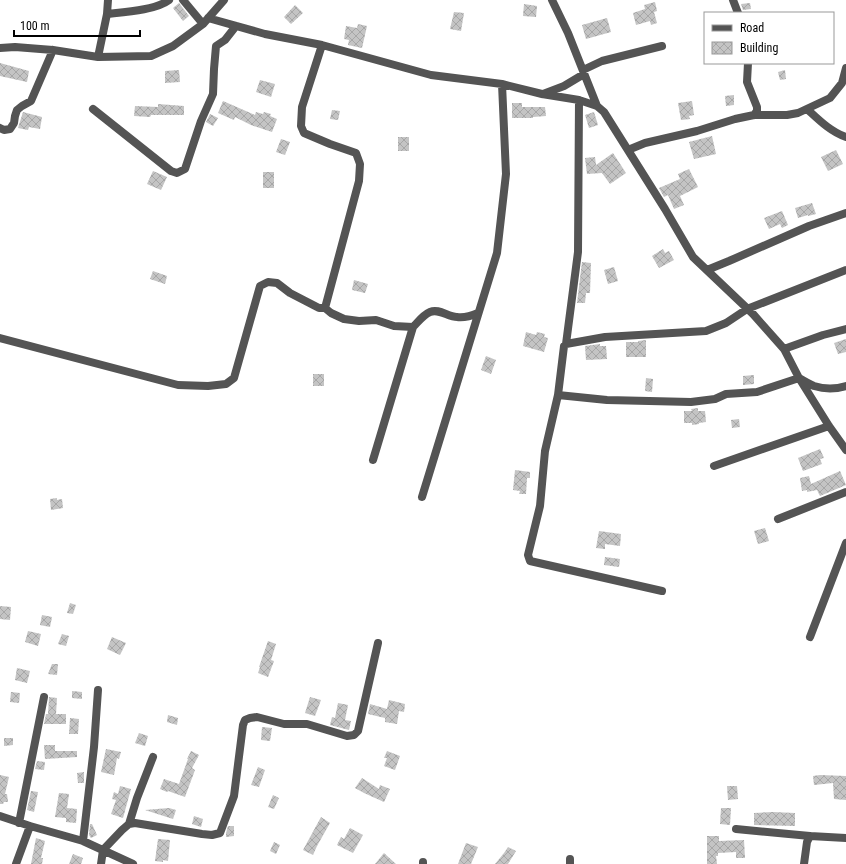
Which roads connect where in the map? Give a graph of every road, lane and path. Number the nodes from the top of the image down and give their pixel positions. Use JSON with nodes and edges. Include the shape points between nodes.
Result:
{"nodes":[{"id":1,"x":108,"y":0,"type":"edge"},
{"id":2,"x":169,"y":0,"type":"edge"},
{"id":3,"x":183,"y":0,"type":"edge"},
{"id":4,"x":224,"y":0,"type":"edge"},
{"id":5,"x":552,"y":0,"type":"edge"},
{"id":6,"x":733,"y":0,"type":"edge"},
{"id":7,"x":738,"y":12,"type":"edge"},
{"id":8,"x":107,"y":14,"type":"junction"},
{"id":9,"x":206,"y":21,"type":"junction"},
{"id":10,"x":236,"y":26,"type":"junction"},
{"id":11,"x":322,"y":45,"type":"junction"},
{"id":12,"x":662,"y":46,"type":"dead end"},
{"id":13,"x":0,"y":48,"type":"edge"},
{"id":14,"x":53,"y":50,"type":"junction"},
{"id":15,"x":98,"y":57,"type":"junction"},
{"id":16,"x":748,"y":64,"type":"edge"},
{"id":17,"x":846,"y":68,"type":"edge"},
{"id":18,"x":584,"y":72,"type":"junction"},
{"id":19,"x":502,"y":84,"type":"junction"},
{"id":20,"x":542,"y":94,"type":"junction"},
{"id":21,"x":579,"y":100,"type":"junction"},
{"id":22,"x":597,"y":106,"type":"junction"},
{"id":23,"x":93,"y":109,"type":"dead end"},
{"id":24,"x":807,"y":109,"type":"junction"},
{"id":25,"x":754,"y":115,"type":"junction"},
{"id":26,"x":0,"y":128,"type":"edge"},
{"id":27,"x":846,"y":137,"type":"edge"},
{"id":28,"x":628,"y":150,"type":"junction"},
{"id":29,"x":846,"y":213,"type":"edge"},
{"id":30,"x":707,"y":270,"type":"junction"},
{"id":31,"x":846,"y":270,"type":"edge"},
{"id":32,"x":325,"y":308,"type":"junction"},
{"id":33,"x":747,"y":308,"type":"junction"},
{"id":34,"x":478,"y":313,"type":"junction"},
{"id":35,"x":413,"y":326,"type":"junction"},
{"id":36,"x":846,"y":329,"type":"edge"},
{"id":37,"x":0,"y":338,"type":"edge"},
{"id":38,"x":566,"y":344,"type":"junction"},
{"id":39,"x":784,"y":349,"type":"junction"},
{"id":40,"x":799,"y":378,"type":"junction"},
{"id":41,"x":846,"y":386,"type":"edge"},
{"id":42,"x":558,"y":395,"type":"junction"},
{"id":43,"x":829,"y":426,"type":"junction"},
{"id":44,"x":846,"y":450,"type":"edge"},
{"id":45,"x":373,"y":460,"type":"dead end"},
{"id":46,"x":714,"y":466,"type":"dead end"},
{"id":47,"x":846,"y":492,"type":"edge"},
{"id":48,"x":422,"y":497,"type":"dead end"},
{"id":49,"x":778,"y":519,"type":"dead end"},
{"id":50,"x":846,"y":543,"type":"edge"},
{"id":51,"x":662,"y":591,"type":"dead end"},
{"id":52,"x":810,"y":637,"type":"dead end"},
{"id":53,"x":378,"y":643,"type":"dead end"},
{"id":54,"x":98,"y":690,"type":"dead end"},
{"id":55,"x":44,"y":697,"type":"dead end"},
{"id":56,"x":153,"y":757,"type":"dead end"},
{"id":57,"x":0,"y":816,"type":"edge"},
{"id":58,"x":19,"y":823,"type":"junction"},
{"id":59,"x":129,"y":824,"type":"junction"},
{"id":60,"x":30,"y":826,"type":"junction"},
{"id":61,"x":736,"y":829,"type":"dead end"},
{"id":62,"x":810,"y":836,"type":"junction"},
{"id":63,"x":846,"y":838,"type":"edge"},
{"id":64,"x":83,"y":841,"type":"junction"},
{"id":65,"x":103,"y":850,"type":"junction"},
{"id":66,"x":16,"y":864,"type":"edge"},
{"id":67,"x":101,"y":864,"type":"edge"},
{"id":68,"x":133,"y":864,"type":"edge"},
{"id":69,"x":804,"y":864,"type":"edge"}],
"edges":[{"from":1,"to":8,"type":"street"},
{"from":2,"to":8,"type":"street","via":[[163,5]]},
{"from":3,"to":9,"type":"street"},
{"from":4,"to":9,"type":"street"},
{"from":5,"to":18,"type":"street"},
{"from":6,"to":7,"type":"street"},
{"from":8,"to":15,"type":"street"},
{"from":9,"to":10,"type":"street"},
{"from":9,"to":15,"type":"street","via":[[173,46],[151,56]]},
{"from":10,"to":11,"type":"street"},
{"from":10,"to":23,"type":"street","via":[[225,40],[216,46],[213,94],[185,169],[177,173],[171,171]]},
{"from":11,"to":19,"type":"street","via":[[431,74]]},
{"from":11,"to":32,"type":"street","via":[[302,106],[301,126],[304,133],[356,153],[360,164],[359,181]]},
{"from":12,"to":18,"type":"street","via":[[602,61]]},
{"from":13,"to":14,"type":"street"},
{"from":14,"to":15,"type":"street"},
{"from":14,"to":26,"type":"street","via":[[31,100],[17,110],[10,129]]},
{"from":16,"to":25,"type":"street","via":[[747,82],[757,107]]},
{"from":17,"to":24,"type":"street","via":[[842,83],[832,96]]},
{"from":18,"to":20,"type":"street","via":[[564,86]]},
{"from":18,"to":22,"type":"street"},
{"from":19,"to":20,"type":"street"},
{"from":19,"to":34,"type":"street","via":[[506,174],[497,253]]},
{"from":20,"to":21,"type":"street"},
{"from":21,"to":22,"type":"street"},
{"from":21,"to":38,"type":"street","via":[[578,252]]},
{"from":22,"to":28,"type":"street","via":[[604,112]]},
{"from":24,"to":25,"type":"street","via":[[787,115]]},
{"from":24,"to":27,"type":"street","via":[[830,129]]},
{"from":25,"to":28,"type":"street","via":[[645,143]]},
{"from":28,"to":30,"type":"street","via":[[693,257]]},
{"from":29,"to":30,"type":"street","via":[[809,226]]},
{"from":30,"to":33,"type":"street"},
{"from":31,"to":33,"type":"street"},
{"from":32,"to":35,"type":"street","via":[[331,314],[344,319],[376,320],[394,326]]},
{"from":32,"to":37,"type":"street","via":[[307,302],[277,283],[268,282],[260,286],[234,378],[226,384],[178,385]]},
{"from":33,"to":38,"type":"street","via":[[726,323],[706,331],[605,337]]},
{"from":33,"to":39,"type":"street"},
{"from":34,"to":35,"type":"street","via":[[456,317],[431,312]]},
{"from":34,"to":48,"type":"street"},
{"from":35,"to":45,"type":"street"},
{"from":36,"to":39,"type":"street"},
{"from":38,"to":42,"type":"street"},
{"from":39,"to":40,"type":"street"},
{"from":40,"to":41,"type":"street","via":[[814,386]]},
{"from":40,"to":42,"type":"street","via":[[757,392],[726,394],[715,400],[691,402],[607,400]]},
{"from":40,"to":43,"type":"street"},
{"from":42,"to":51,"type":"street","via":[[545,451],[540,506],[528,558],[530,561]]},
{"from":43,"to":44,"type":"street"},
{"from":43,"to":46,"type":"street"},
{"from":47,"to":49,"type":"street"},
{"from":50,"to":52,"type":"street"},
{"from":53,"to":59,"type":"street","via":[[358,731],[354,735],[347,736],[308,724],[284,724],[257,717],[245,720],[234,796],[220,834]]},
{"from":54,"to":64,"type":"street"},
{"from":55,"to":58,"type":"street"},
{"from":56,"to":59,"type":"street"},
{"from":57,"to":58,"type":"street"},
{"from":58,"to":60,"type":"street"},
{"from":59,"to":65,"type":"street"},
{"from":60,"to":64,"type":"street"},
{"from":60,"to":66,"type":"street"},
{"from":61,"to":62,"type":"street"},
{"from":62,"to":63,"type":"street"},
{"from":62,"to":69,"type":"street"},
{"from":64,"to":65,"type":"street"},
{"from":65,"to":67,"type":"street"},
{"from":65,"to":68,"type":"street"}]}
